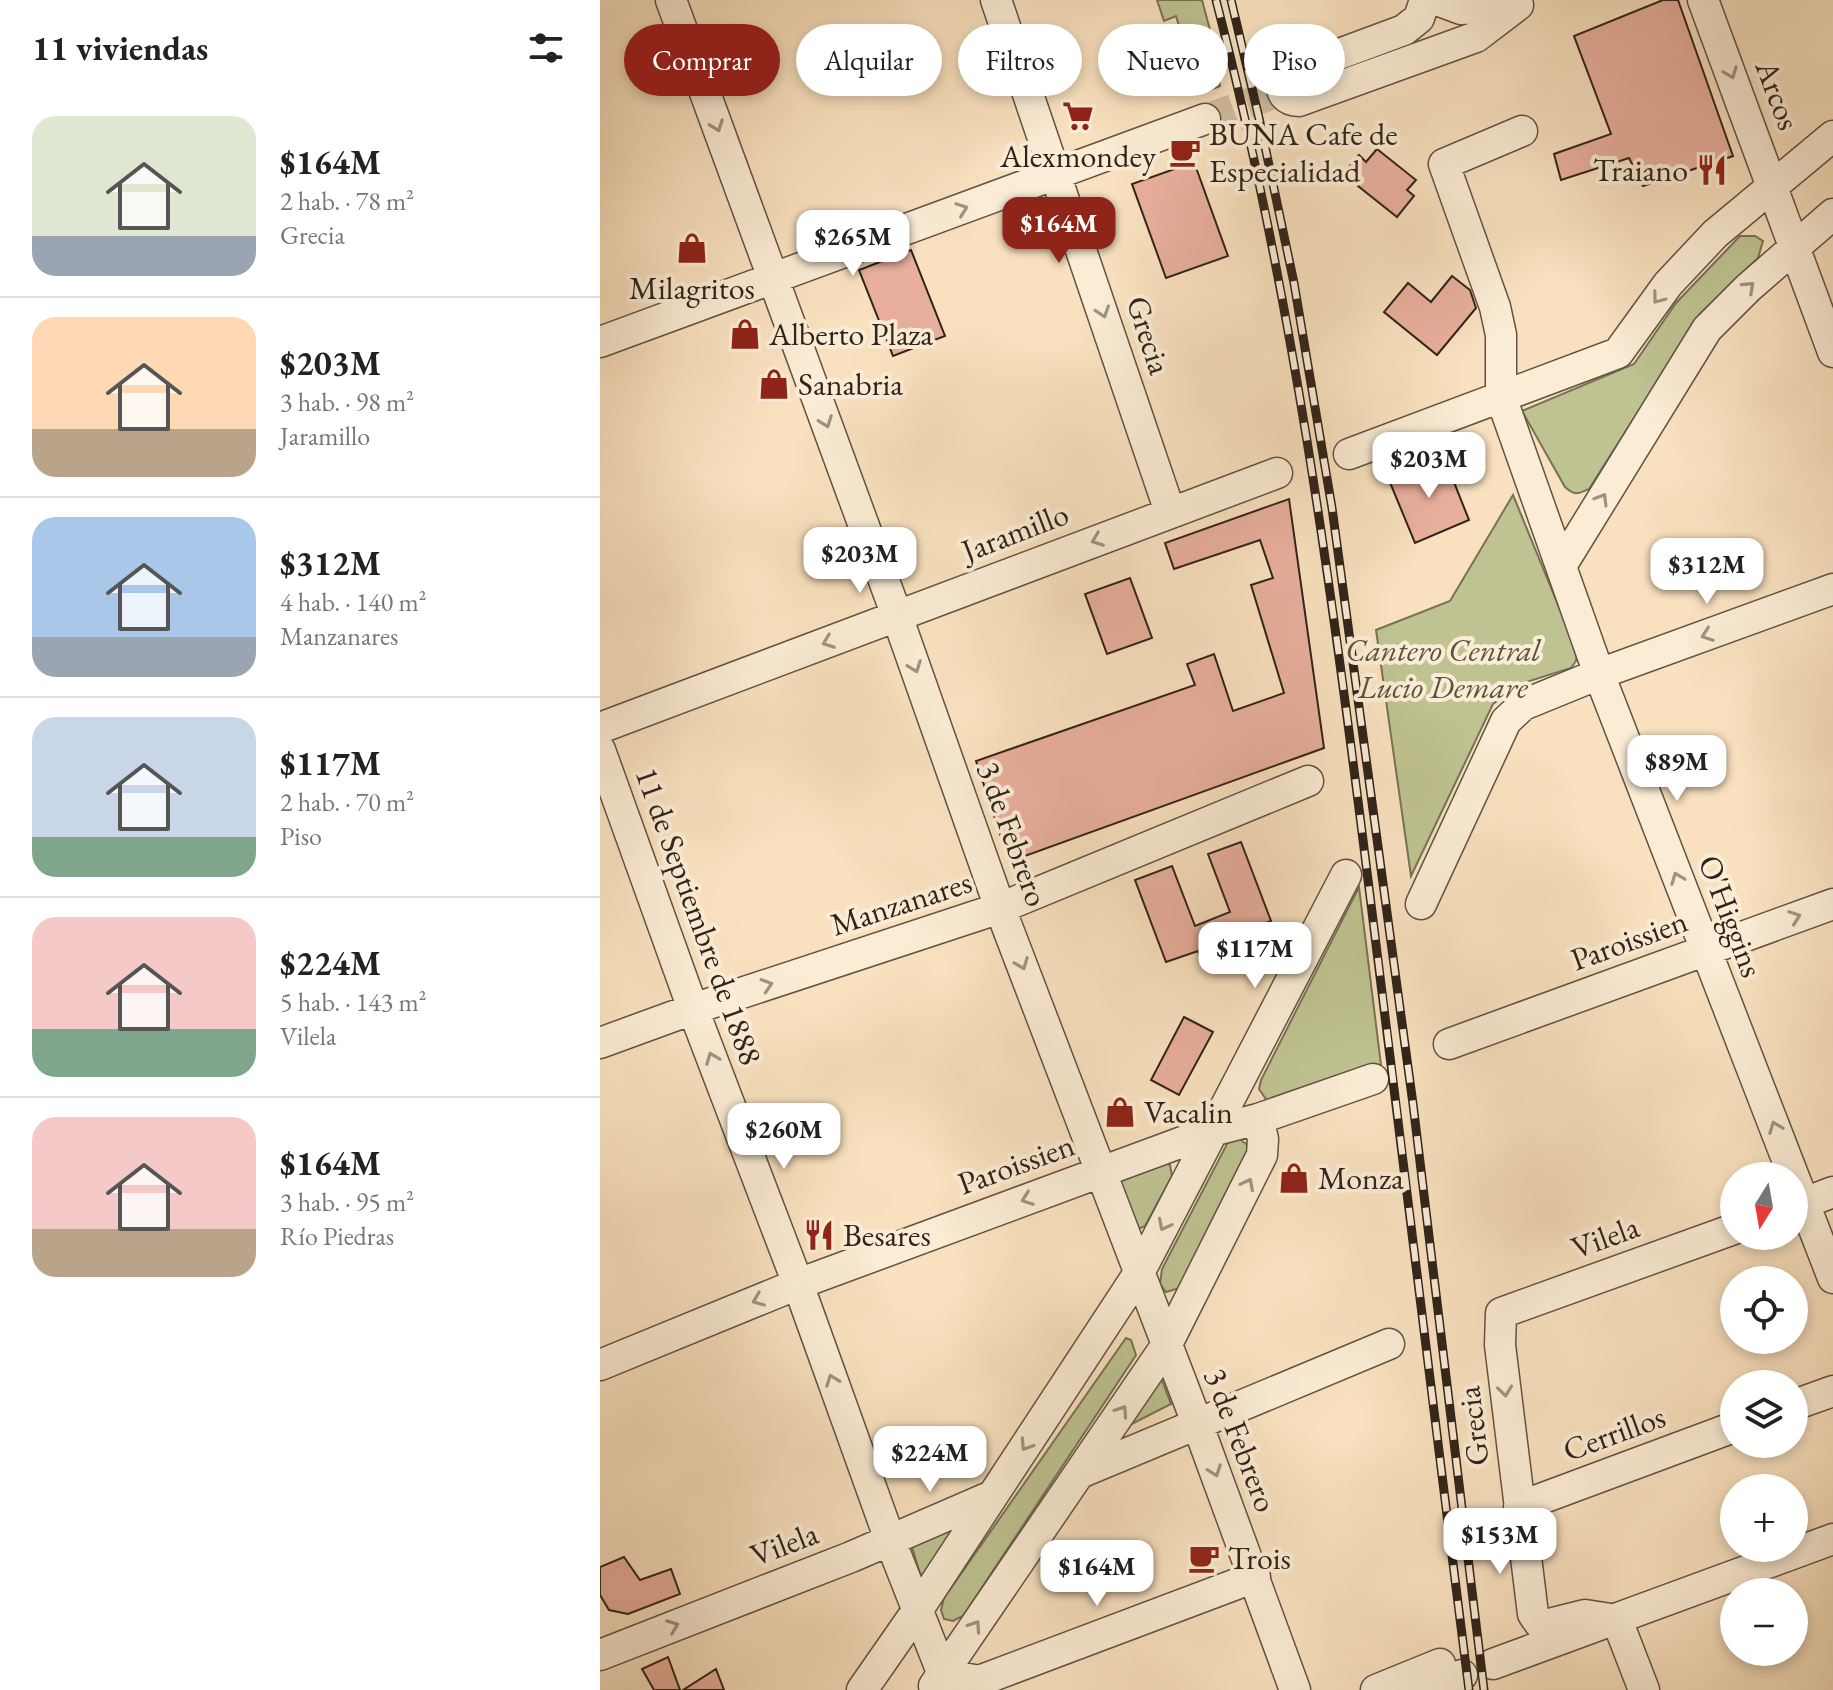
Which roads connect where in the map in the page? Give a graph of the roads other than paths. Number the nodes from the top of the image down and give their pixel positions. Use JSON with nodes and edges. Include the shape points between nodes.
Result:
{"nodes":[{"id":1,"x":671,"y":0,"type":"edge"},
{"id":2,"x":996,"y":0,"type":"edge"},
{"id":3,"x":1425,"y":0,"type":"edge"},
{"id":4,"x":1437,"y":0,"type":"edge"},
{"id":5,"x":1703,"y":0,"type":"edge"},
{"id":6,"x":1525,"y":2,"type":"edge"},
{"id":7,"x":1345,"y":68,"type":"edge"},
{"id":8,"x":1205,"y":119,"type":"tunnel mouth"},
{"id":9,"x":1522,"y":131,"type":"dead end"},
{"id":10,"x":1833,"y":136,"type":"edge"},
{"id":11,"x":1056,"y":174,"type":"junction"},
{"id":12,"x":1773,"y":184,"type":"junction"},
{"id":13,"x":1070,"y":213,"type":"junction"},
{"id":14,"x":1833,"y":214,"type":"edge"},
{"id":15,"x":1795,"y":246,"type":"junction"},
{"id":16,"x":1820,"y":275,"type":"edge"},
{"id":17,"x":773,"y":278,"type":"junction"},
{"id":18,"x":600,"y":342,"type":"edge"},
{"id":19,"x":1833,"y":352,"type":"edge"},
{"id":20,"x":1501,"y":397,"type":"junction"},
{"id":21,"x":1349,"y":454,"type":"dead end"},
{"id":22,"x":1277,"y":473,"type":"dead end"},
{"id":23,"x":1170,"y":512,"type":"junction"},
{"id":24,"x":1561,"y":566,"type":"junction"},
{"id":25,"x":1833,"y":589,"type":"edge"},
{"id":26,"x":897,"y":616,"type":"junction"},
{"id":27,"x":1599,"y":674,"type":"junction"},
{"id":28,"x":600,"y":728,"type":"edge"},
{"id":29,"x":600,"y":750,"type":"edge"},
{"id":30,"x":1308,"y":781,"type":"dead end"},
{"id":31,"x":1346,"y":875,"type":"dead end"},
{"id":32,"x":1421,"y":904,"type":"dead end"},
{"id":33,"x":1833,"y":904,"type":"edge"},
{"id":34,"x":1000,"y":908,"type":"junction"},
{"id":35,"x":1705,"y":950,"type":"junction"},
{"id":36,"x":693,"y":1009,"type":"junction"},
{"id":37,"x":600,"y":1043,"type":"edge"},
{"id":38,"x":1449,"y":1044,"type":"dead end"},
{"id":39,"x":1373,"y":1079,"type":"dead end"},
{"id":40,"x":1258,"y":1119,"type":"junction"},
{"id":41,"x":1212,"y":1131,"type":"junction"},
{"id":42,"x":1783,"y":1162,"type":"edge"},
{"id":43,"x":1101,"y":1172,"type":"junction"},
{"id":44,"x":1833,"y":1192,"type":"edge"},
{"id":45,"x":1808,"y":1202,"type":"edge"},
{"id":46,"x":1808,"y":1224,"type":"edge"},
{"id":47,"x":1720,"y":1234,"type":"edge"},
{"id":48,"x":1139,"y":1273,"type":"junction"},
{"id":49,"x":1833,"y":1278,"type":"edge"},
{"id":50,"x":798,"y":1284,"type":"junction"},
{"id":51,"x":1501,"y":1313,"type":"joint"},
{"id":52,"x":1389,"y":1344,"type":"dead end"},
{"id":53,"x":1166,"y":1346,"type":"junction"},
{"id":54,"x":600,"y":1365,"type":"edge"},
{"id":55,"x":1833,"y":1391,"type":"edge"},
{"id":56,"x":1808,"y":1400,"type":"edge"},
{"id":57,"x":1197,"y":1423,"type":"junction"},
{"id":58,"x":1720,"y":1432,"type":"edge"},
{"id":59,"x":1080,"y":1473,"type":"junction"},
{"id":60,"x":992,"y":1496,"type":"junction"},
{"id":61,"x":1519,"y":1507,"type":"junction"},
{"id":62,"x":1833,"y":1539,"type":"edge"},
{"id":63,"x":890,"y":1540,"type":"junction"},
{"id":64,"x":1255,"y":1577,"type":"junction"},
{"id":65,"x":917,"y":1611,"type":"junction"},
{"id":66,"x":1617,"y":1620,"type":"junction"},
{"id":67,"x":600,"y":1655,"type":"edge"},
{"id":68,"x":1506,"y":1667,"type":"dead end"},
{"id":69,"x":941,"y":1685,"type":"edge"},
{"id":70,"x":862,"y":1690,"type":"edge"},
{"id":71,"x":1295,"y":1690,"type":"edge"},
{"id":72,"x":1376,"y":1690,"type":"edge"},
{"id":73,"x":1423,"y":1690,"type":"edge"},
{"id":74,"x":1644,"y":1690,"type":"edge"}],
"edges":[{"from":1,"to":17,"type":"street","name":"3 de Febrero","one_way":true},
{"from":2,"to":11,"type":"street","name":"Grecia"},
{"from":3,"to":6,"type":"street","via":[[1421,15],[1404,30],[1288,73],[1283,94],[1299,101],[1476,37]]},
{"from":4,"to":6,"type":"street","via":[[1466,9]]},
{"from":5,"to":12,"type":"street","name":"Arcos","one_way":true},
{"from":6,"to":7,"type":"street"},
{"from":8,"to":11,"type":"street"},
{"from":9,"to":20,"type":"street","name":"O'Higgins","via":[[1444,164],[1495,307],[1501,335]]},
{"from":10,"to":12,"type":"street"},
{"from":11,"to":13,"type":"street","name":"Grecia"},
{"from":11,"to":13,"type":"street","via":[[1094,144],[1177,114],[1199,108],[1212,119],[1212,133],[1203,140],[1082,186]]},
{"from":17,"to":11,"type":"street","one_way":true},
{"from":12,"to":15,"type":"street","name":"Arcos"},
{"from":12,"to":20,"type":"street","one_way":true,"via":[[1668,284],[1618,353]]},
{"from":13,"to":23,"type":"street","name":"Grecia","one_way":true},
{"from":14,"to":15,"type":"street"},
{"from":15,"to":16,"type":"street","name":"Arcos"},
{"from":24,"to":15,"type":"street","one_way":true,"via":[[1707,329]]},
{"from":16,"to":19,"type":"street","name":"Arcos"},
{"from":17,"to":18,"type":"street"},
{"from":17,"to":26,"type":"street","name":"3 de Febrero","one_way":true},
{"from":20,"to":21,"type":"street"},
{"from":20,"to":24,"type":"street","name":"O'Higgins"},
{"from":22,"to":23,"type":"street","name":"Jaramillo"},
{"from":23,"to":26,"type":"street","name":"Jaramillo","one_way":true},
{"from":24,"to":27,"type":"street","name":"O'Higgins"},
{"from":25,"to":27,"type":"street","one_way":true},
{"from":26,"to":28,"type":"street","name":"Jaramillo","one_way":true},
{"from":26,"to":34,"type":"street","name":"3 de Febrero","one_way":true},
{"from":27,"to":32,"type":"street","via":[[1523,705],[1506,721]]},
{"from":35,"to":27,"type":"street","name":"O'Higgins","one_way":true},
{"from":29,"to":36,"type":"street","name":"11 de Septiembre de 1888"},
{"from":30,"to":34,"type":"street","name":"Manzanares"},
{"from":31,"to":41,"type":"street"},
{"from":35,"to":33,"type":"street","name":"Paroissien","one_way":true},
{"from":36,"to":34,"type":"street","name":"Manzanares","one_way":true},
{"from":34,"to":43,"type":"street","name":"3 de Febrero","one_way":true},
{"from":35,"to":38,"type":"street","name":"Paroissien"},
{"from":42,"to":35,"type":"street","name":"O'Higgins","one_way":true},
{"from":36,"to":37,"type":"street","name":"Manzanares"},
{"from":50,"to":36,"type":"street","name":"11 de Septiembre de 1888","one_way":true},
{"from":39,"to":40,"type":"street","name":"Paroissien"},
{"from":40,"to":41,"type":"street","name":"Paroissien"},
{"from":53,"to":40,"type":"street","one_way":true,"via":[[1262,1155]]},
{"from":41,"to":43,"type":"street","name":"Paroissien"},
{"from":41,"to":48,"type":"street","one_way":true},
{"from":43,"to":48,"type":"street","name":"3 de Febrero"},
{"from":43,"to":50,"type":"street","name":"Paroissien","one_way":true},
{"from":44,"to":45,"type":"street"},
{"from":46,"to":49,"type":"street","name":"O'Higgins"},
{"from":47,"to":51,"type":"street","name":"Vilela"},
{"from":48,"to":53,"type":"street","name":"3 de Febrero"},
{"from":48,"to":60,"type":"street","one_way":true},
{"from":50,"to":54,"type":"street","name":"Paroissien","one_way":true},
{"from":63,"to":50,"type":"street","name":"11 de Septiembre de 1888","one_way":true},
{"from":51,"to":61,"type":"street","name":"Grecia","one_way":true},
{"from":52,"to":57,"type":"street"},
{"from":53,"to":57,"type":"street","name":"3 de Febrero"},
{"from":59,"to":53,"type":"street","one_way":true},
{"from":55,"to":56,"type":"street"},
{"from":57,"to":59,"type":"street"},
{"from":57,"to":64,"type":"street","name":"3 de Febrero","one_way":true},
{"from":58,"to":61,"type":"street","name":"Cerrillos"},
{"from":69,"to":59,"type":"street","one_way":true},
{"from":60,"to":63,"type":"street","name":"Vilela"},
{"from":60,"to":65,"type":"street"},
{"from":61,"to":66,"type":"street","name":"Grecia","via":[[1530,1604],[1540,1624],[1585,1615]]},
{"from":62,"to":66,"type":"street"},
{"from":63,"to":65,"type":"street","name":"11 de Septiembre de 1888"},
{"from":67,"to":63,"type":"street","name":"Vilela","one_way":true},
{"from":64,"to":69,"type":"street","via":[[979,1681]]},
{"from":64,"to":71,"type":"street","name":"3 de Febrero"},
{"from":65,"to":69,"type":"street","name":"11 de Septiembre de 1888"},
{"from":65,"to":70,"type":"street"},
{"from":66,"to":68,"type":"street","via":[[1595,1645]]},
{"from":66,"to":74,"type":"street"},
{"from":72,"to":73,"type":"street","via":[[1451,1670]]}]}
